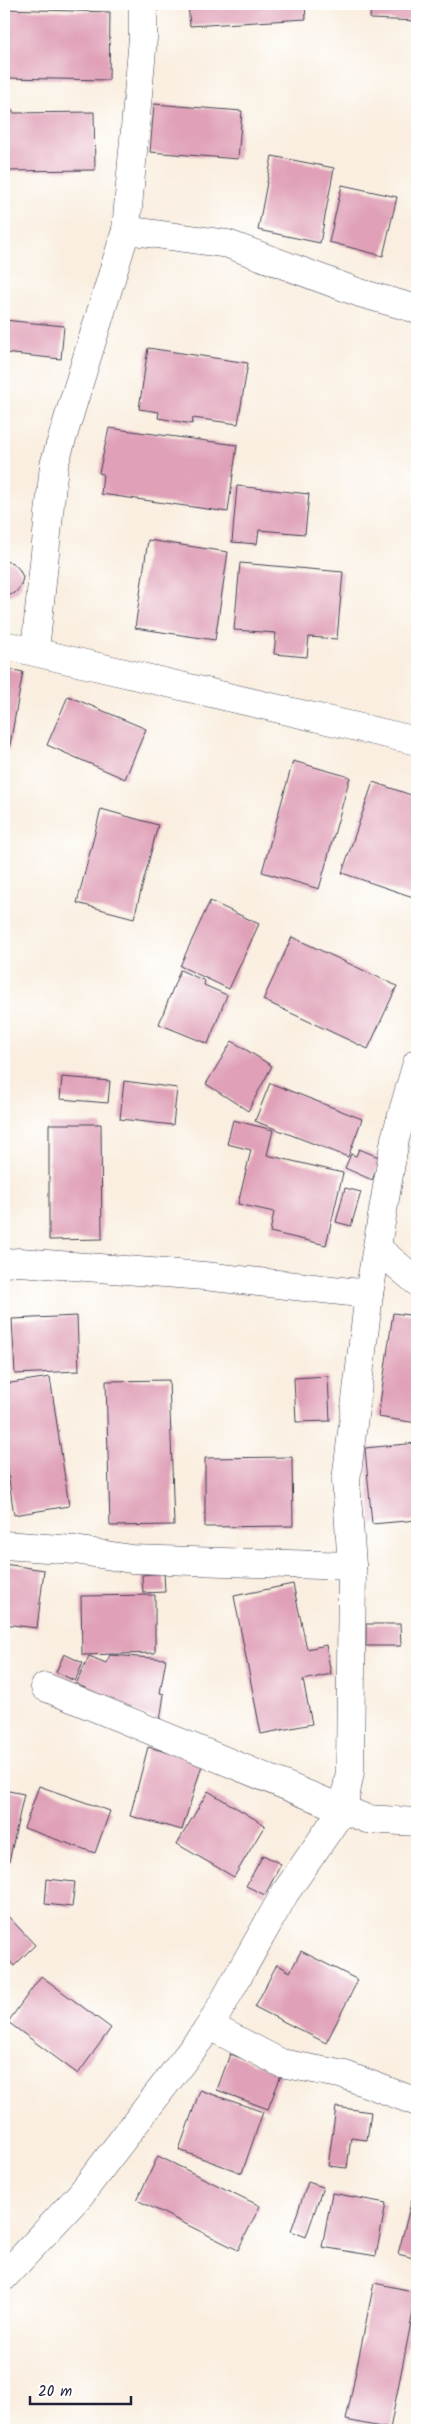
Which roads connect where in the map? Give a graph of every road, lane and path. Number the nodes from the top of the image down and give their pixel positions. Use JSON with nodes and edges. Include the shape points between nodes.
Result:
{"nodes":[{"id":1,"x":143,"y":4,"type":"edge"},
{"id":2,"x":126,"y":230,"type":"junction"},
{"id":3,"x":417,"y":309,"type":"edge"},
{"id":4,"x":4,"y":645,"type":"edge"},
{"id":5,"x":35,"y":651,"type":"junction"},
{"id":6,"x":417,"y":741,"type":"edge"},
{"id":7,"x":417,"y":1063,"type":"edge"},
{"id":8,"x":377,"y":1248,"type":"junction"},
{"id":9,"x":4,"y":1263,"type":"edge"},
{"id":10,"x":417,"y":1282,"type":"edge"},
{"id":11,"x":369,"y":1294,"type":"junction"},
{"id":12,"x":4,"y":1544,"type":"edge"},
{"id":13,"x":352,"y":1566,"type":"junction"},
{"id":14,"x":45,"y":1687,"type":"dead end"},
{"id":15,"x":344,"y":1808,"type":"junction"},
{"id":16,"x":417,"y":1822,"type":"edge"},
{"id":17,"x":210,"y":2026,"type":"junction"},
{"id":18,"x":417,"y":2102,"type":"edge"},
{"id":19,"x":4,"y":2277,"type":"edge"}],
"edges":[{"from":1,"to":2,"type":"street","via":[[143,38]]},
{"from":2,"to":3,"type":"street","via":[[228,244],[360,293]]},
{"from":2,"to":5,"type":"street","via":[[54,465]]},
{"from":4,"to":5,"type":"street"},
{"from":5,"to":6,"type":"street"},
{"from":7,"to":8,"type":"street","via":[[395,1139]]},
{"from":8,"to":10,"type":"street"},
{"from":8,"to":11,"type":"street"},
{"from":9,"to":11,"type":"street","via":[[204,1276]]},
{"from":11,"to":13,"type":"street","via":[[346,1481]]},
{"from":12,"to":13,"type":"street","via":[[131,1559]]},
{"from":13,"to":15,"type":"street","via":[[350,1772]]},
{"from":14,"to":15,"type":"street"},
{"from":15,"to":16,"type":"street","via":[[367,1819]]},
{"from":15,"to":17,"type":"street","via":[[285,1893]]},
{"from":17,"to":18,"type":"street","via":[[281,2063],[345,2075]]},
{"from":17,"to":19,"type":"street","via":[[80,2195]]}]}
